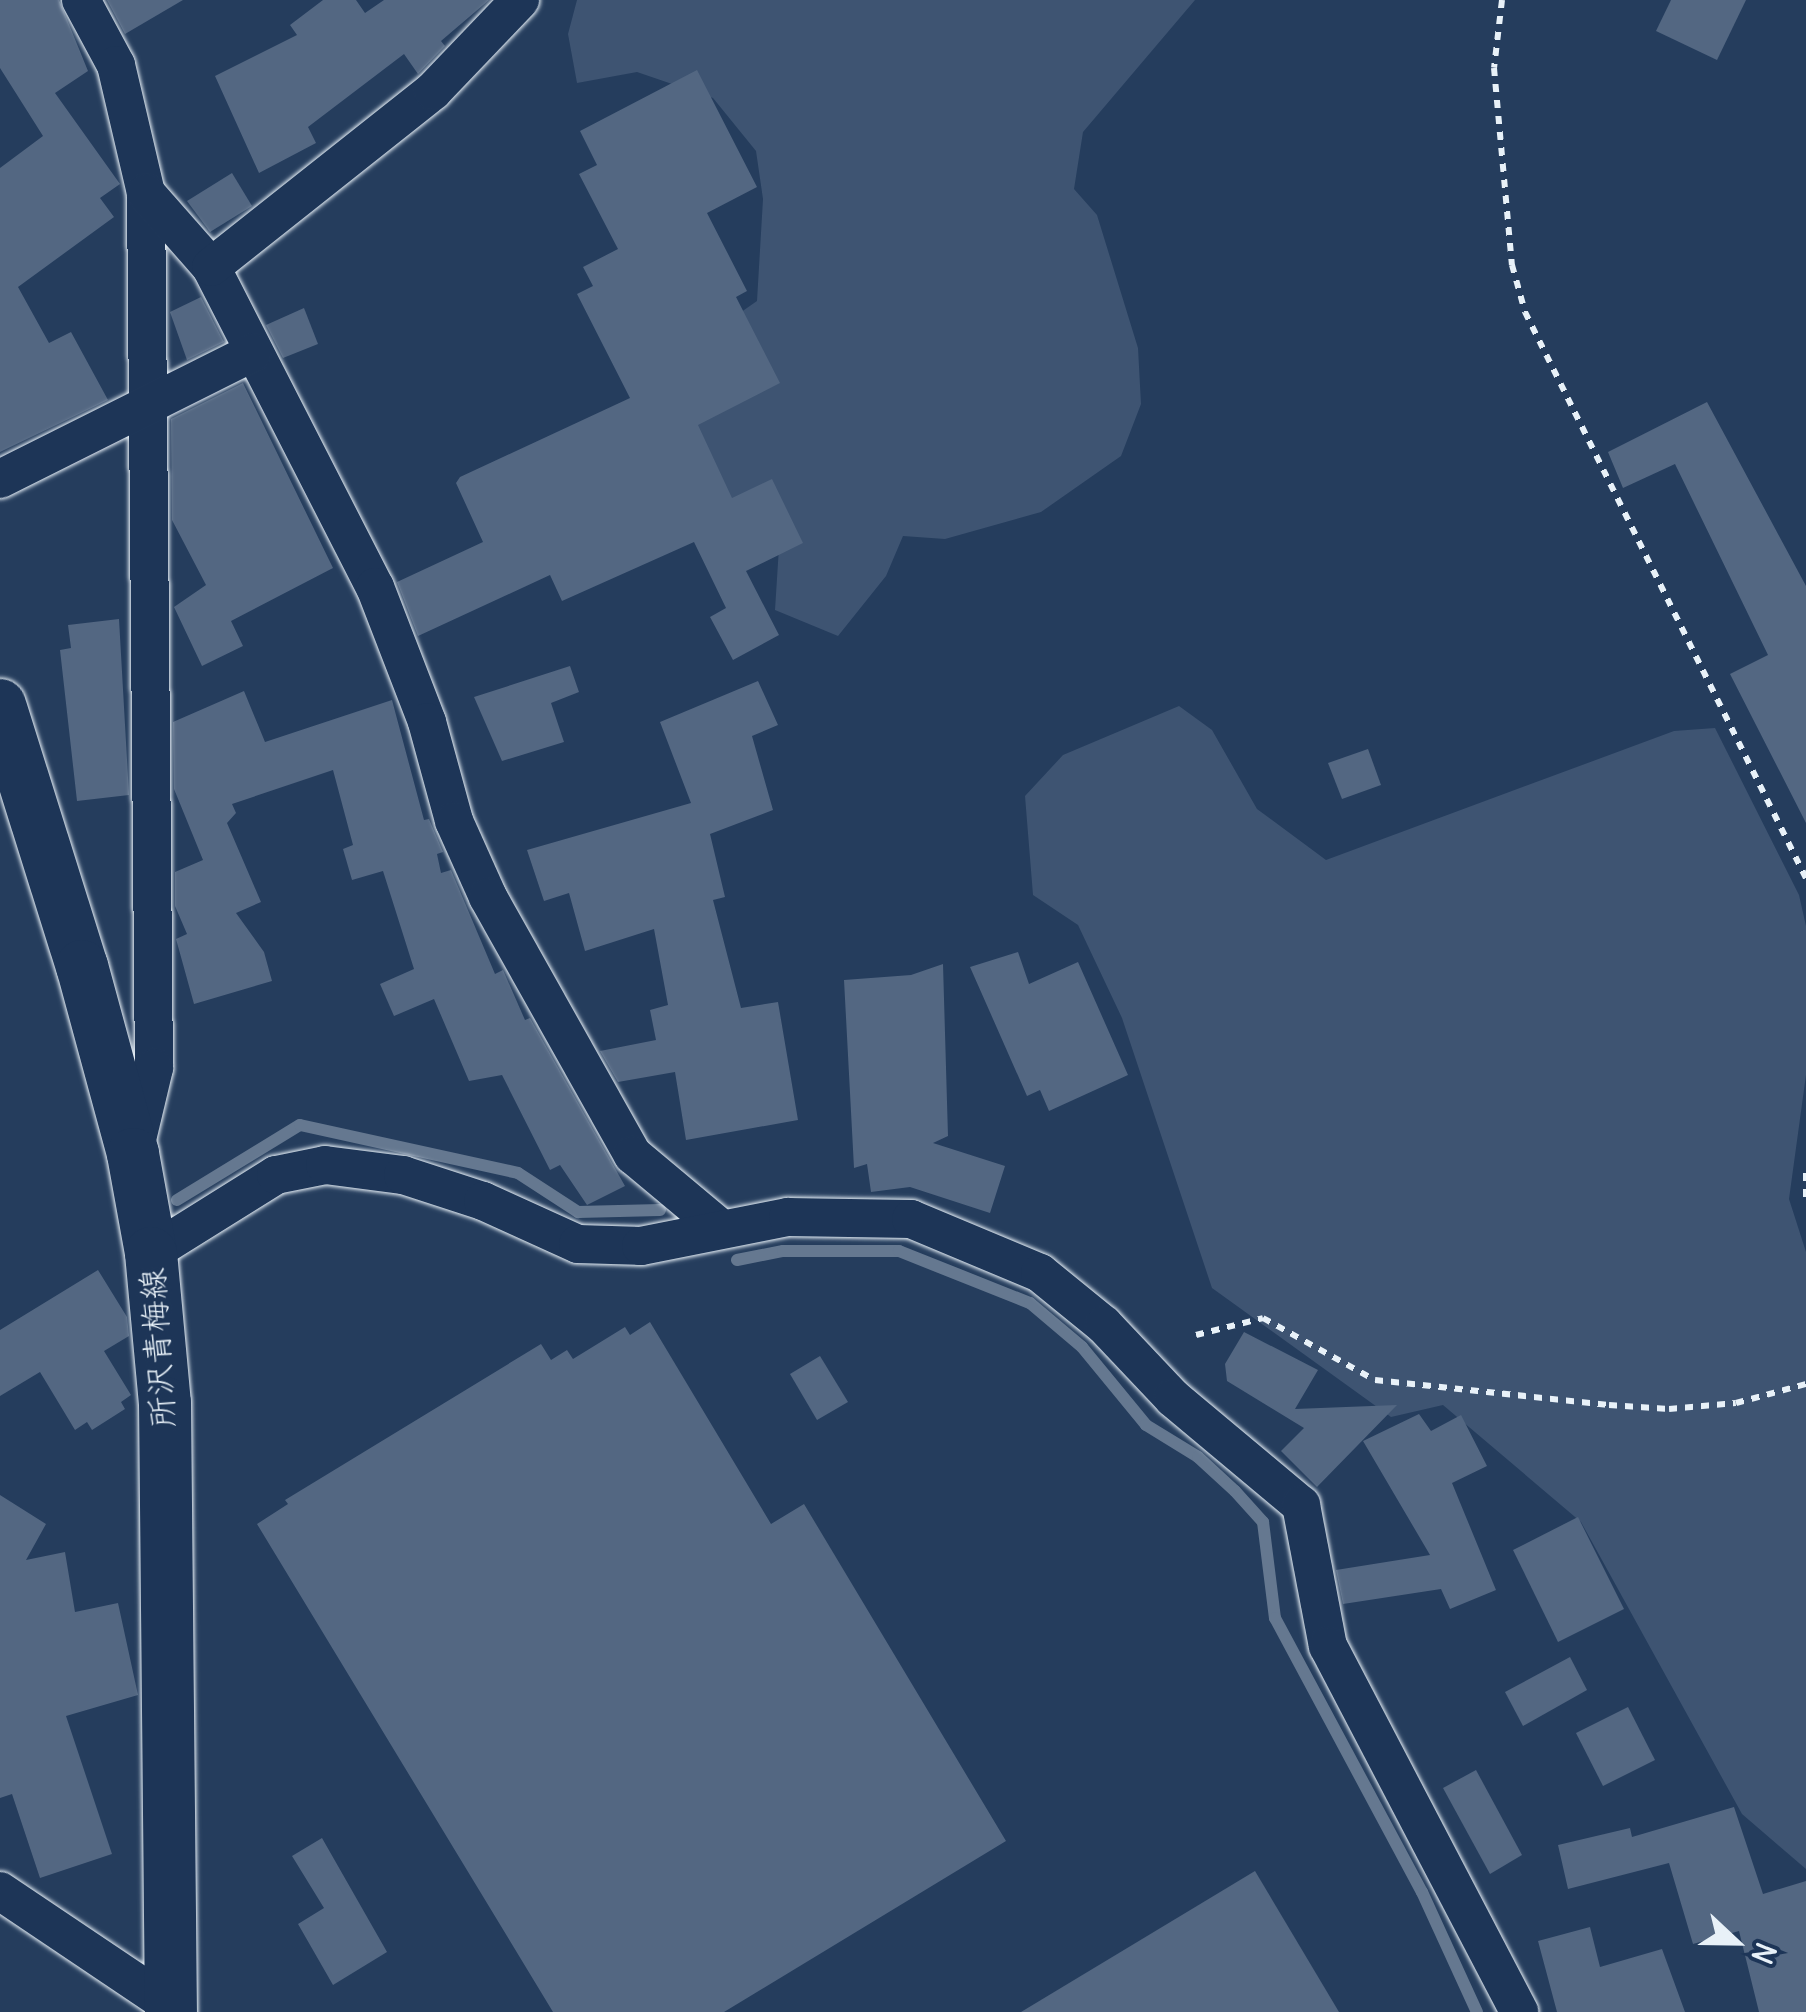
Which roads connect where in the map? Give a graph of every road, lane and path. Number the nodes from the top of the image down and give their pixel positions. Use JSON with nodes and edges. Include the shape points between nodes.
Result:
{"nodes":[{"id":1,"x":81,"y":0,"type":"edge"},
{"id":2,"x":520,"y":0,"type":"edge"},
{"id":3,"x":1502,"y":0,"type":"edge"},
{"id":4,"x":146,"y":193,"type":"junction"},
{"id":5,"x":211,"y":267,"type":"junction"},
{"id":6,"x":252,"y":353,"type":"junction"},
{"id":7,"x":148,"y":409,"type":"junction"},
{"id":8,"x":0,"y":478,"type":"edge"},
{"id":9,"x":5,"y":733,"type":"edge"},
{"id":10,"x":1806,"y":878,"type":"edge"},
{"id":11,"x":133,"y":1154,"type":"junction"},
{"id":12,"x":1806,"y":1173,"type":"edge"},
{"id":13,"x":1806,"y":1198,"type":"edge"},
{"id":14,"x":719,"y":1227,"type":"junction"},
{"id":15,"x":151,"y":1253,"type":"junction"},
{"id":16,"x":1196,"y":1336,"type":"dead end"},
{"id":17,"x":1806,"y":1384,"type":"edge"},
{"id":18,"x":0,"y":1892,"type":"edge"},
{"id":19,"x":171,"y":2009,"type":"edge"},
{"id":20,"x":1519,"y":2012,"type":"edge"}],
"edges":[{"from":1,"to":4,"type":"street","via":[[116,65]]},
{"from":2,"to":5,"type":"street","via":[[433,90]]},
{"from":3,"to":10,"type":"path","via":[[1494,68],[1512,264],[1524,312]]},
{"from":4,"to":5,"type":"street"},
{"from":4,"to":7,"type":"street"},
{"from":5,"to":6,"type":"street"},
{"from":6,"to":7,"type":"street"},
{"from":6,"to":14,"type":"street","via":[[375,587],[427,722],[454,821],[488,897],[633,1154]]},
{"from":7,"to":8,"type":"street"},
{"from":7,"to":11,"type":"street","via":[[154,1068]]},
{"from":9,"to":11,"type":"main road","name":"所沢青梅線"},
{"from":11,"to":15,"type":"main road","name":"所沢青梅線"},
{"from":12,"to":13,"type":"path"},
{"from":14,"to":15,"type":"street","via":[[641,1246],[578,1244],[402,1175],[325,1165],[276,1176]]},
{"from":14,"to":20,"type":"street","via":[[788,1217],[911,1218],[1040,1273],[1301,1505],[1328,1646]]},
{"from":15,"to":19,"type":"main road","name":"所沢青梅線","via":[[166,1404]]},
{"from":16,"to":17,"type":"path","via":[[1263,1318],[1375,1380],[1624,1406],[1736,1403]]},
{"from":18,"to":19,"type":"street"}]}
